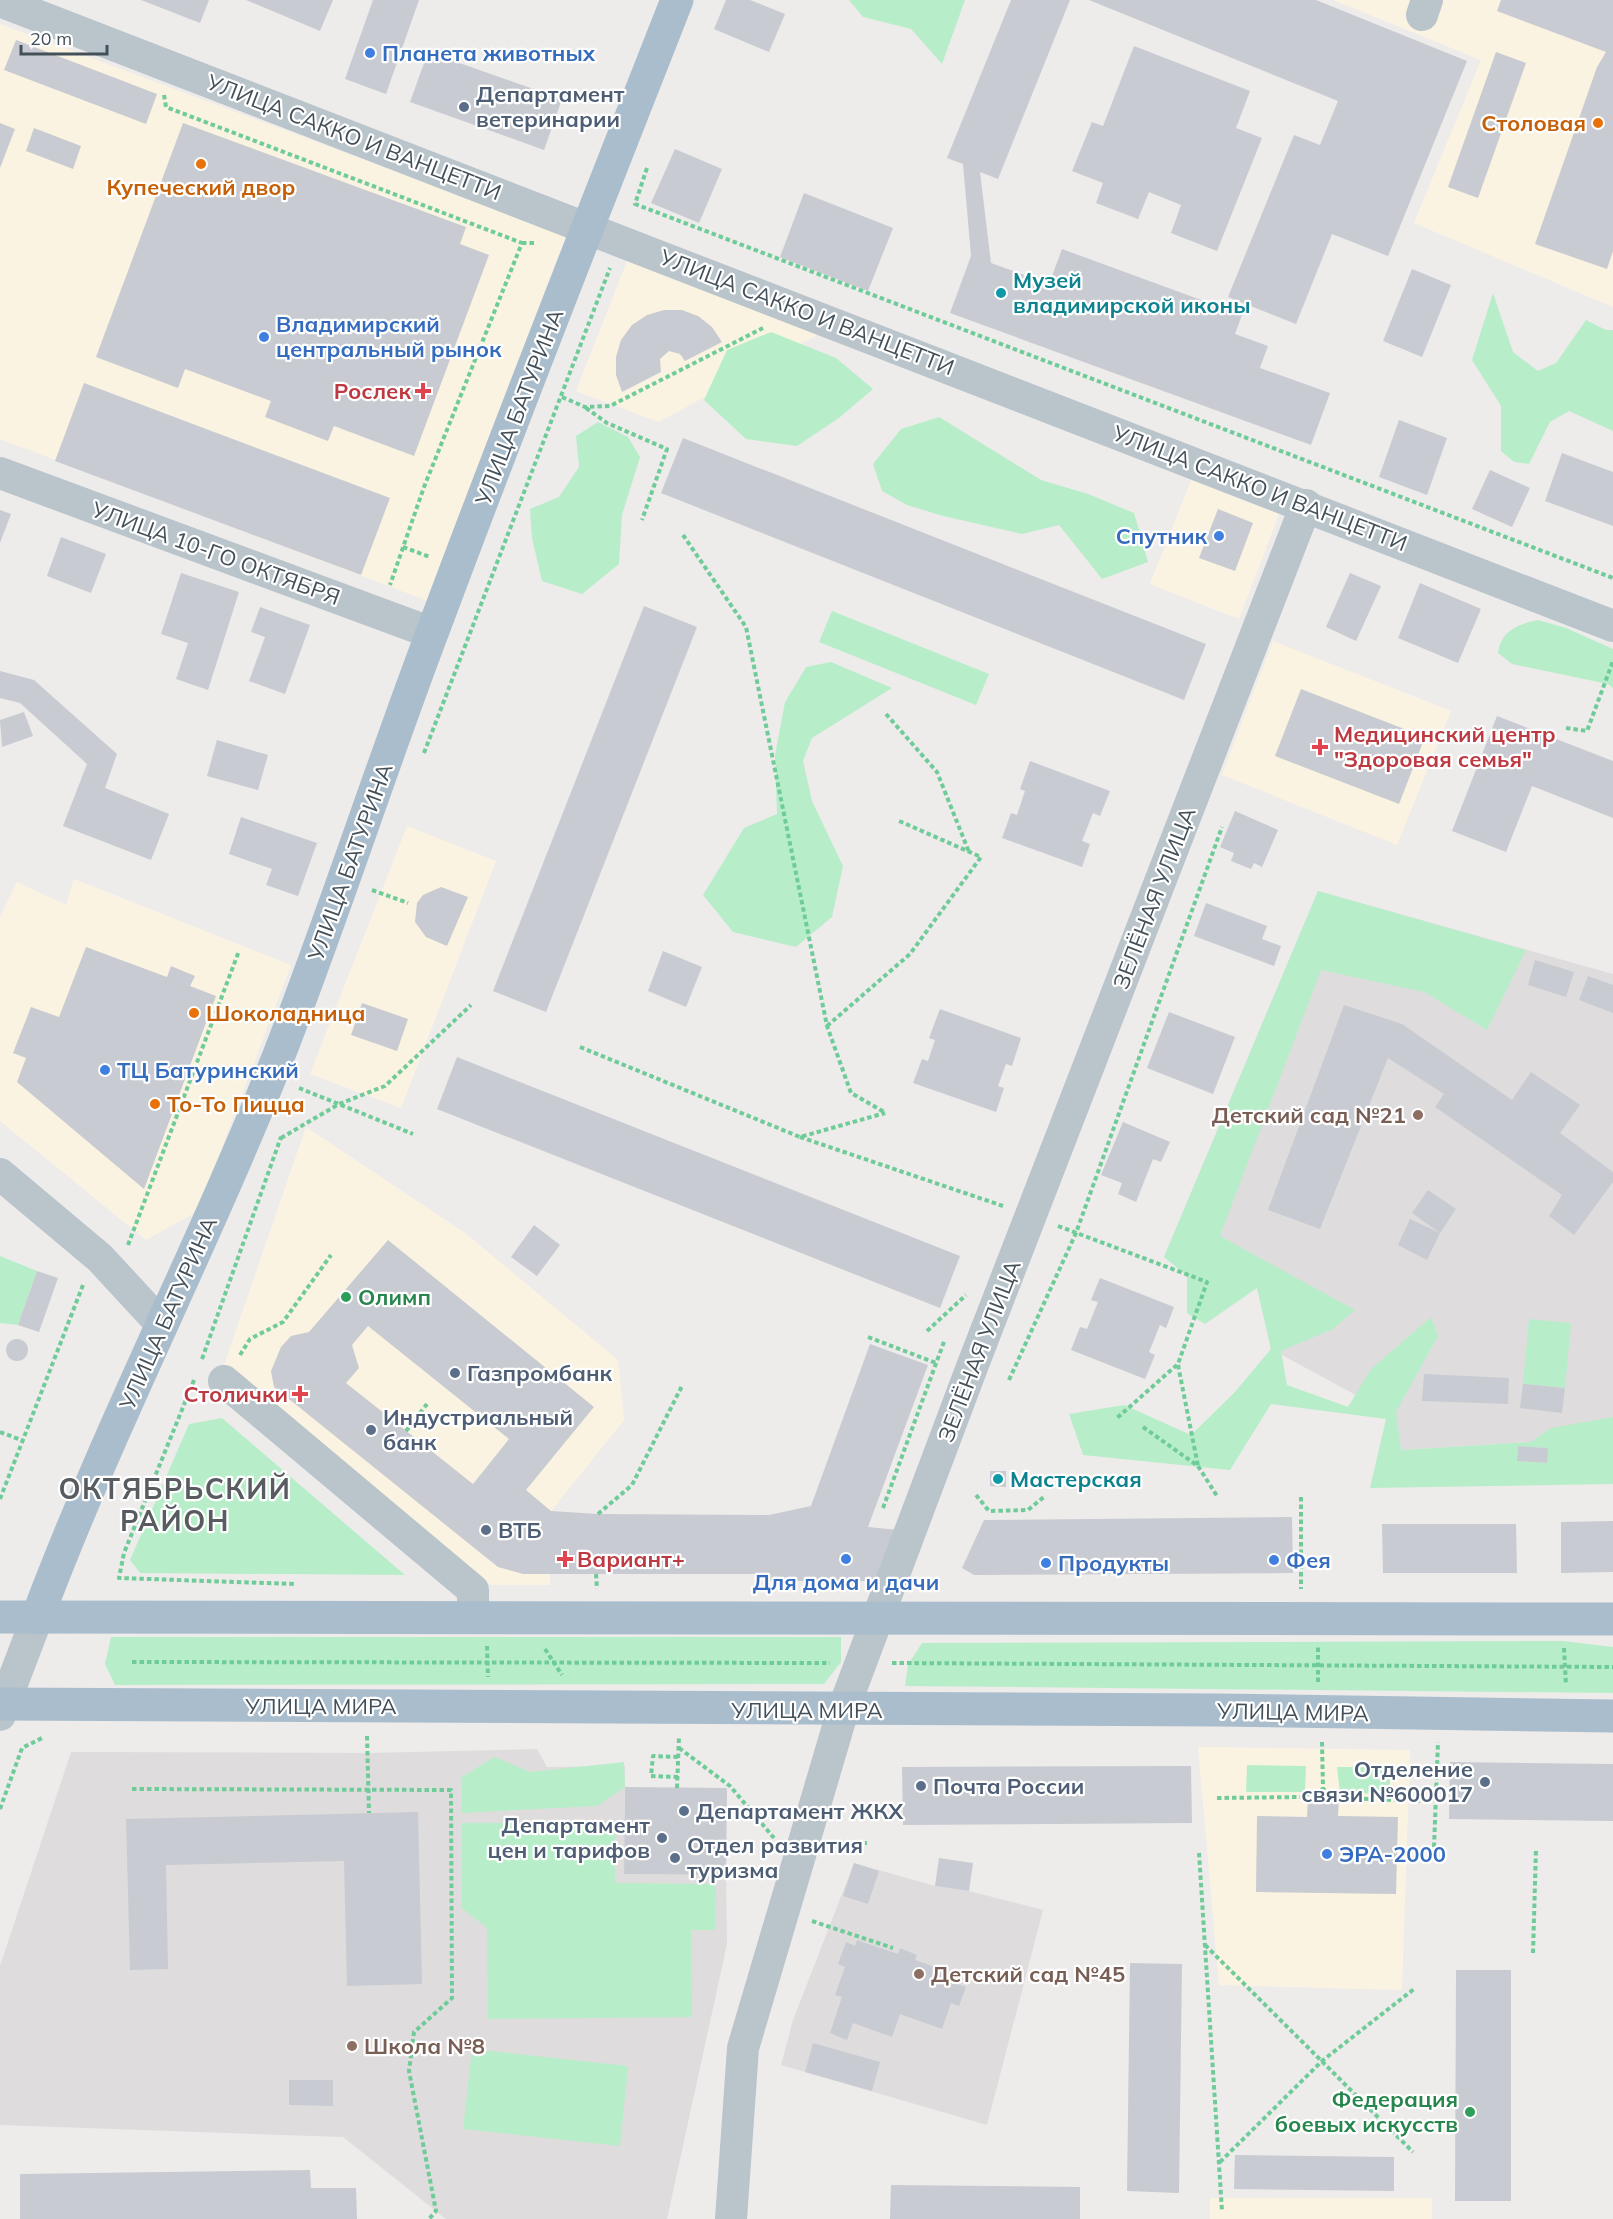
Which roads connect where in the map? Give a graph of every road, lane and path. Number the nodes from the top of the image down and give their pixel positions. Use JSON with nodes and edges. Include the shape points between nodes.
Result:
{"nodes":[{"id":1,"x":677,"y":0,"type":"edge"},
{"id":2,"x":0,"y":1,"type":"edge"},
{"id":3,"x":166,"y":107,"type":"dead end"},
{"id":4,"x":635,"y":204,"type":"dead end"},
{"id":5,"x":588,"y":228,"type":"junction"},
{"id":6,"x":768,"y":325,"type":"dead end"},
{"id":7,"x":562,"y":397,"type":"dead end"},
{"id":8,"x":585,"y":407,"type":"junction"},
{"id":9,"x":0,"y":473,"type":"edge"},
{"id":10,"x":1306,"y":505,"type":"junction"},
{"id":11,"x":642,"y":520,"type":"dead end"},
{"id":12,"x":683,"y":536,"type":"dead end"},
{"id":13,"x":403,"y":547,"type":"junction"},
{"id":14,"x":431,"y":557,"type":"dead end"},
{"id":15,"x":1613,"y":578,"type":"edge"},
{"id":16,"x":392,"y":579,"type":"dead end"},
{"id":17,"x":1613,"y":626,"type":"edge"},
{"id":18,"x":432,"y":633,"type":"junction"},
{"id":19,"x":1613,"y":661,"type":"edge"},
{"id":20,"x":886,"y":714,"type":"dead end"},
{"id":21,"x":1566,"y":728,"type":"dead end"},
{"id":22,"x":897,"y":820,"type":"dead end"},
{"id":23,"x":1222,"y":826,"type":"dead end"},
{"id":24,"x":969,"y":852,"type":"junction"},
{"id":25,"x":372,"y":890,"type":"dead end"},
{"id":26,"x":408,"y":903,"type":"dead end"},
{"id":27,"x":239,"y":951,"type":"dead end"},
{"id":28,"x":471,"y":1005,"type":"dead end"},
{"id":29,"x":828,"y":1026,"type":"junction"},
{"id":30,"x":580,"y":1047,"type":"dead end"},
{"id":31,"x":300,"y":1088,"type":"dead end"},
{"id":32,"x":339,"y":1104,"type":"junction"},
{"id":33,"x":413,"y":1134,"type":"dead end"},
{"id":34,"x":800,"y":1137,"type":"junction"},
{"id":35,"x":281,"y":1138,"type":"dead end"},
{"id":36,"x":0,"y":1174,"type":"edge"},
{"id":37,"x":1031,"y":1216,"type":"junction"},
{"id":38,"x":1076,"y":1233,"type":"junction"},
{"id":39,"x":126,"y":1251,"type":"dead end"},
{"id":40,"x":331,"y":1255,"type":"dead end"},
{"id":41,"x":85,"y":1280,"type":"dead end"},
{"id":42,"x":161,"y":1324,"type":"junction"},
{"id":43,"x":868,"y":1337,"type":"dead end"},
{"id":44,"x":945,"y":1339,"type":"dead end"},
{"id":45,"x":936,"y":1363,"type":"junction"},
{"id":46,"x":1178,"y":1364,"type":"junction"},
{"id":47,"x":1010,"y":1380,"type":"dead end"},
{"id":48,"x":224,"y":1381,"type":"joint"},
{"id":49,"x":682,"y":1386,"type":"dead end"},
{"id":50,"x":427,"y":1404,"type":"dead end"},
{"id":51,"x":1117,"y":1418,"type":"dead end"},
{"id":52,"x":1143,"y":1427,"type":"dead end"},
{"id":53,"x":406,"y":1431,"type":"dead end"},
{"id":54,"x":0,"y":1432,"type":"edge"},
{"id":55,"x":24,"y":1441,"type":"junction"},
{"id":56,"x":1198,"y":1466,"type":"junction"},
{"id":57,"x":976,"y":1496,"type":"dead end"},
{"id":58,"x":1045,"y":1496,"type":"dead end"},
{"id":59,"x":1217,"y":1496,"type":"dead end"},
{"id":60,"x":1301,"y":1497,"type":"dead end"},
{"id":61,"x":0,"y":1499,"type":"edge"},
{"id":62,"x":883,"y":1508,"type":"dead end"},
{"id":63,"x":598,"y":1514,"type":"dead end"},
{"id":64,"x":596,"y":1574,"type":"dead end"},
{"id":65,"x":597,"y":1590,"type":"dead end"},
{"id":66,"x":1301,"y":1595,"type":"dead end"},
{"id":67,"x":0,"y":1617,"type":"edge"},
{"id":68,"x":37,"y":1618,"type":"junction"},
{"id":69,"x":528,"y":1618,"type":"junction"},
{"id":70,"x":880,"y":1618,"type":"junction"},
{"id":71,"x":1562,"y":1619,"type":"junction"},
{"id":72,"x":1613,"y":1619,"type":"edge"},
{"id":73,"x":480,"y":1631,"type":"junction"},
{"id":74,"x":1318,"y":1646,"type":"dead end"},
{"id":75,"x":132,"y":1662,"type":"dead end"},
{"id":76,"x":487,"y":1662,"type":"junction"},
{"id":77,"x":554,"y":1663,"type":"junction"},
{"id":78,"x":862,"y":1663,"type":"junction"},
{"id":79,"x":1318,"y":1664,"type":"junction"},
{"id":80,"x":1565,"y":1666,"type":"junction"},
{"id":81,"x":1613,"y":1666,"type":"edge"},
{"id":82,"x":488,"y":1680,"type":"dead end"},
{"id":83,"x":1318,"y":1686,"type":"dead end"},
{"id":84,"x":1,"y":1708,"type":"edge"},
{"id":85,"x":582,"y":1708,"type":"junction"},
{"id":86,"x":843,"y":1710,"type":"junction"},
{"id":87,"x":1568,"y":1716,"type":"junction"},
{"id":88,"x":1613,"y":1716,"type":"edge"},
{"id":89,"x":679,"y":1732,"type":"dead end"},
{"id":90,"x":367,"y":1736,"type":"dead end"},
{"id":91,"x":1438,"y":1741,"type":"dead end"},
{"id":92,"x":1322,"y":1742,"type":"dead end"},
{"id":93,"x":22,"y":1748,"type":"dead end"},
{"id":94,"x":679,"y":1748,"type":"junction"},
{"id":95,"x":679,"y":1757,"type":"junction"},
{"id":96,"x":678,"y":1777,"type":"junction"},
{"id":97,"x":677,"y":1788,"type":"dead end"},
{"id":98,"x":132,"y":1789,"type":"dead end"},
{"id":99,"x":370,"y":1789,"type":"junction"},
{"id":100,"x":1323,"y":1789,"type":"junction"},
{"id":101,"x":1217,"y":1798,"type":"dead end"},
{"id":102,"x":1420,"y":1801,"type":"dead end"},
{"id":103,"x":0,"y":1809,"type":"edge"},
{"id":104,"x":369,"y":1813,"type":"dead end"},
{"id":105,"x":779,"y":1843,"type":"dead end"},
{"id":106,"x":1434,"y":1847,"type":"dead end"},
{"id":107,"x":1536,"y":1848,"type":"dead end"},
{"id":108,"x":1199,"y":1853,"type":"dead end"},
{"id":109,"x":830,"y":1928,"type":"dead end"},
{"id":110,"x":1205,"y":1945,"type":"junction"},
{"id":111,"x":892,"y":1948,"type":"dead end"},
{"id":112,"x":1533,"y":1953,"type":"dead end"},
{"id":113,"x":1414,"y":1989,"type":"dead end"},
{"id":114,"x":1322,"y":2061,"type":"junction"},
{"id":115,"x":1413,"y":2152,"type":"dead end"},
{"id":116,"x":1219,"y":2163,"type":"junction"},
{"id":117,"x":1222,"y":2211,"type":"dead end"},
{"id":118,"x":429,"y":2219,"type":"edge"},
{"id":119,"x":731,"y":2219,"type":"edge"}],
"edges":[{"from":1,"to":5,"type":"main road","name":"УЛИЦА БАТУРИНА"},
{"from":2,"to":5,"type":"street","name":"УЛИЦА САККО И ВАНЦЕТТИ"},
{"from":3,"to":13,"type":"path","via":[[522,243]]},
{"from":4,"to":15,"type":"path"},
{"from":5,"to":10,"type":"street","name":"УЛИЦА САККО И ВАНЦЕТТИ"},
{"from":5,"to":18,"type":"main road","name":"УЛИЦА БАТУРИНА"},
{"from":6,"to":8,"type":"path","via":[[609,406]]},
{"from":7,"to":8,"type":"path"},
{"from":8,"to":11,"type":"path","via":[[607,423],[668,449]]},
{"from":9,"to":18,"type":"street","name":"УЛИЦА 10-ГО ОКТЯБРЯ"},
{"from":10,"to":17,"type":"street","name":"УЛИЦА САККО И ВАНЦЕТТИ"},
{"from":10,"to":37,"type":"street","name":"ЗЕЛЁНАЯ УЛИЦА"},
{"from":12,"to":29,"type":"path","via":[[746,627]]},
{"from":13,"to":14,"type":"path"},
{"from":13,"to":16,"type":"path"},
{"from":18,"to":42,"type":"main road","name":"УЛИЦА БАТУРИНА","via":[[280,1051],[233,1168]]},
{"from":19,"to":21,"type":"path","via":[[1587,731]]},
{"from":20,"to":24,"type":"path","via":[[936,772]]},
{"from":22,"to":24,"type":"path"},
{"from":23,"to":38,"type":"path"},
{"from":24,"to":29,"type":"path","via":[[981,857],[910,954]]},
{"from":25,"to":26,"type":"path"},
{"from":27,"to":39,"type":"path"},
{"from":28,"to":32,"type":"path","via":[[385,1086]]},
{"from":29,"to":34,"type":"path","via":[[851,1093],[886,1113]]},
{"from":30,"to":34,"type":"path"},
{"from":31,"to":32,"type":"path"},
{"from":32,"to":33,"type":"path"},
{"from":32,"to":35,"type":"path"},
{"from":34,"to":37,"type":"path"},
{"from":36,"to":42,"type":"street","via":[[100,1258]]},
{"from":37,"to":38,"type":"path"},
{"from":37,"to":70,"type":"street","name":"ЗЕЛЁНАЯ УЛИЦА"},
{"from":38,"to":46,"type":"path","via":[[1207,1282]]},
{"from":38,"to":47,"type":"path"},
{"from":40,"to":48,"type":"path","via":[[283,1322],[250,1339]]},
{"from":41,"to":55,"type":"path"},
{"from":42,"to":68,"type":"main road","name":"УЛИЦА БАТУРИНА"},
{"from":43,"to":45,"type":"path"},
{"from":44,"to":45,"type":"path"},
{"from":45,"to":62,"type":"path"},
{"from":46,"to":51,"type":"path"},
{"from":46,"to":56,"type":"path"},
{"from":48,"to":73,"type":"street","via":[[473,1590]]},
{"from":49,"to":63,"type":"path","via":[[632,1485]]},
{"from":50,"to":53,"type":"path"},
{"from":52,"to":56,"type":"path"},
{"from":54,"to":55,"type":"path"},
{"from":55,"to":61,"type":"path"},
{"from":56,"to":59,"type":"path"},
{"from":57,"to":58,"type":"path","via":[[989,1511],[1028,1510]]},
{"from":60,"to":66,"type":"path"},
{"from":64,"to":65,"type":"path"},
{"from":67,"to":68,"type":"main road"},
{"from":68,"to":73,"type":"main road"},
{"from":68,"to":84,"type":"street","name":"УЛИЦА БАТУРИНА"},
{"from":69,"to":70,"type":"main road"},
{"from":69,"to":73,"type":"main road"},
{"from":69,"to":77,"type":"path"},
{"from":70,"to":71,"type":"main road"},
{"from":70,"to":78,"type":"street","name":"ЗЕЛЁНАЯ УЛИЦА"},
{"from":71,"to":72,"type":"main road"},
{"from":71,"to":80,"type":"path"},
{"from":73,"to":76,"type":"path"},
{"from":74,"to":79,"type":"path"},
{"from":75,"to":76,"type":"path"},
{"from":76,"to":77,"type":"path"},
{"from":76,"to":82,"type":"path"},
{"from":77,"to":78,"type":"path"},
{"from":77,"to":85,"type":"path"},
{"from":78,"to":79,"type":"path"},
{"from":78,"to":86,"type":"street","name":"ЗЕЛЁНАЯ УЛИЦА"},
{"from":79,"to":80,"type":"path"},
{"from":79,"to":83,"type":"path"},
{"from":80,"to":81,"type":"path"},
{"from":80,"to":87,"type":"path"},
{"from":84,"to":85,"type":"main road","name":"УЛИЦА МИРА"},
{"from":85,"to":86,"type":"main road","name":"УЛИЦА МИРА"},
{"from":86,"to":87,"type":"main road","name":"УЛИЦА МИРА"},
{"from":86,"to":119,"type":"street","name":"ЗЕЛЁНАЯ УЛИЦА","via":[[743,2048]]},
{"from":87,"to":88,"type":"main road","name":"УЛИЦА МИРА"},
{"from":89,"to":94,"type":"path"},
{"from":90,"to":99,"type":"path"},
{"from":91,"to":106,"type":"path"},
{"from":92,"to":100,"type":"path"},
{"from":93,"to":103,"type":"path"},
{"from":94,"to":95,"type":"path"},
{"from":94,"to":105,"type":"path","via":[[730,1786]]},
{"from":95,"to":96,"type":"path"},
{"from":95,"to":96,"type":"path","via":[[653,1756],[651,1776]]},
{"from":96,"to":97,"type":"path"},
{"from":98,"to":99,"type":"path"},
{"from":99,"to":104,"type":"path"},
{"from":99,"to":118,"type":"path","via":[[451,1790],[452,1998],[414,2032],[409,2071],[436,2211]]},
{"from":100,"to":101,"type":"path","via":[[1301,1797]]},
{"from":100,"to":102,"type":"path","via":[[1343,1798]]},
{"from":107,"to":112,"type":"path"},
{"from":108,"to":110,"type":"path"},
{"from":109,"to":111,"type":"path"},
{"from":110,"to":114,"type":"path"},
{"from":110,"to":116,"type":"path"},
{"from":113,"to":114,"type":"path"},
{"from":114,"to":115,"type":"path"},
{"from":114,"to":116,"type":"path"},
{"from":116,"to":117,"type":"path"}]}
